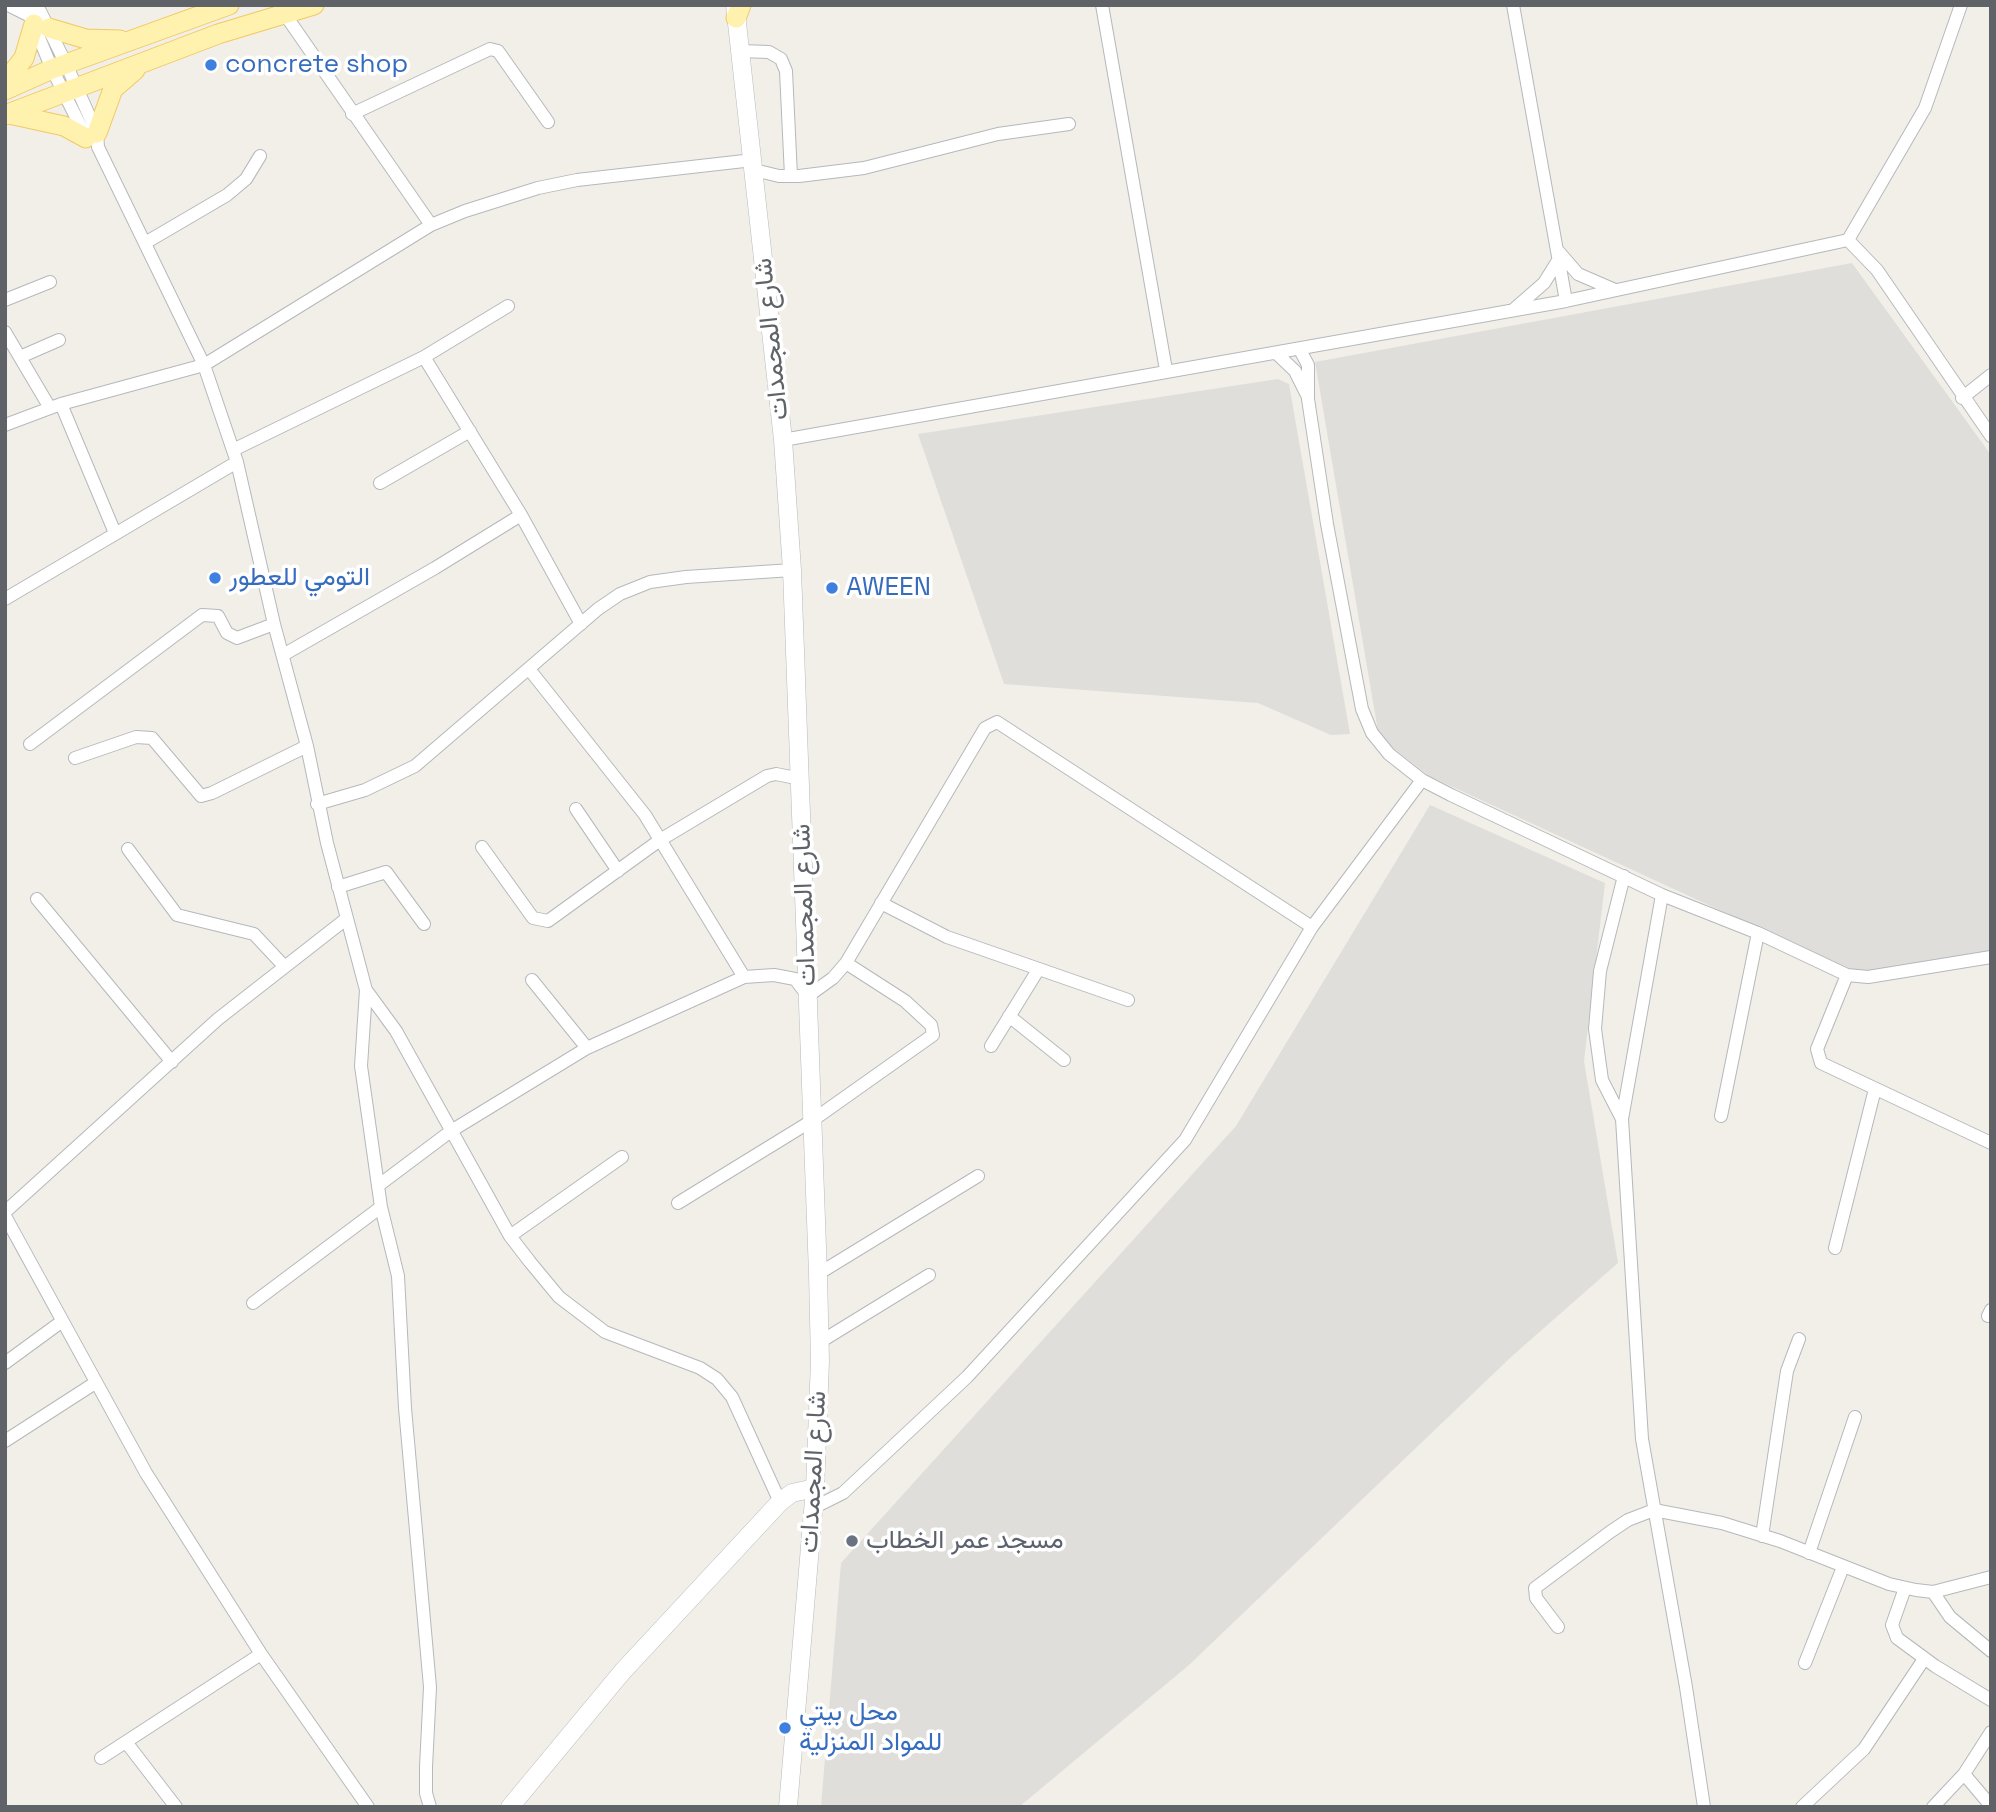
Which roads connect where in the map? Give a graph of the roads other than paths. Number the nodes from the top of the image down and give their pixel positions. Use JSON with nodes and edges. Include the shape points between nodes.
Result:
{"nodes":[{"id":1,"x":8,"y":5,"type":"edge"},
{"id":2,"x":229,"y":5,"type":"edge"},
{"id":3,"x":314,"y":5,"type":"edge"},
{"id":4,"x":1102,"y":5,"type":"edge"},
{"id":5,"x":1513,"y":5,"type":"edge"},
{"id":6,"x":1961,"y":5,"type":"edge"},
{"id":7,"x":736,"y":9,"type":"edge"},
{"id":8,"x":284,"y":13,"type":"junction"},
{"id":9,"x":35,"y":16,"type":"edge"},
{"id":10,"x":135,"y":39,"type":"junction"},
{"id":11,"x":740,"y":51,"type":"junction"},
{"id":12,"x":163,"y":54,"type":"junction"},
{"id":13,"x":59,"y":67,"type":"junction"},
{"id":14,"x":5,"y":82,"type":"edge"},
{"id":15,"x":70,"y":89,"type":"junction"},
{"id":16,"x":5,"y":90,"type":"edge"},
{"id":17,"x":352,"y":114,"type":"junction"},
{"id":18,"x":7,"y":115,"type":"edge"},
{"id":19,"x":548,"y":122,"type":"dead end"},
{"id":20,"x":1069,"y":124,"type":"dead end"},
{"id":21,"x":94,"y":139,"type":"junction"},
{"id":22,"x":260,"y":156,"type":"dead end"},
{"id":23,"x":753,"y":165,"type":"junction"},
{"id":24,"x":791,"y":176,"type":"junction"},
{"id":25,"x":431,"y":225,"type":"junction"},
{"id":26,"x":1848,"y":240,"type":"junction"},
{"id":27,"x":145,"y":243,"type":"junction"},
{"id":28,"x":1558,"y":254,"type":"junction"},
{"id":29,"x":50,"y":282,"type":"dead end"},
{"id":30,"x":1615,"y":290,"type":"junction"},
{"id":31,"x":5,"y":300,"type":"edge"},
{"id":32,"x":1566,"y":301,"type":"junction"},
{"id":33,"x":508,"y":306,"type":"dead end"},
{"id":34,"x":1512,"y":311,"type":"junction"},
{"id":35,"x":5,"y":332,"type":"edge"},
{"id":36,"x":59,"y":340,"type":"dead end"},
{"id":37,"x":1300,"y":349,"type":"junction"},
{"id":38,"x":1276,"y":353,"type":"junction"},
{"id":39,"x":20,"y":357,"type":"junction"},
{"id":40,"x":424,"y":357,"type":"junction"},
{"id":41,"x":204,"y":365,"type":"junction"},
{"id":42,"x":1166,"y":370,"type":"junction"},
{"id":43,"x":1991,"y":375,"type":"edge"},
{"id":44,"x":1308,"y":398,"type":"junction"},
{"id":45,"x":1962,"y":398,"type":"junction"},
{"id":46,"x":56,"y":406,"type":"junction"},
{"id":47,"x":5,"y":425,"type":"edge"},
{"id":48,"x":470,"y":431,"type":"junction"},
{"id":49,"x":1991,"y":436,"type":"edge"},
{"id":50,"x":783,"y":440,"type":"junction"},
{"id":51,"x":235,"y":456,"type":"junction"},
{"id":52,"x":380,"y":483,"type":"dead end"},
{"id":53,"x":520,"y":515,"type":"junction"},
{"id":54,"x":115,"y":533,"type":"junction"},
{"id":55,"x":792,"y":570,"type":"junction"},
{"id":56,"x":5,"y":599,"type":"edge"},
{"id":57,"x":274,"y":624,"type":"junction"},
{"id":58,"x":581,"y":624,"type":"junction"},
{"id":59,"x":283,"y":654,"type":"junction"},
{"id":60,"x":529,"y":669,"type":"junction"},
{"id":61,"x":30,"y":744,"type":"dead end"},
{"id":62,"x":307,"y":746,"type":"junction"},
{"id":63,"x":75,"y":758,"type":"dead end"},
{"id":64,"x":801,"y":779,"type":"junction"},
{"id":65,"x":1422,"y":780,"type":"junction"},
{"id":66,"x":317,"y":804,"type":"junction"},
{"id":67,"x":576,"y":809,"type":"dead end"},
{"id":68,"x":660,"y":840,"type":"junction"},
{"id":69,"x":482,"y":846,"type":"dead end"},
{"id":70,"x":128,"y":849,"type":"dead end"},
{"id":71,"x":618,"y":871,"type":"junction"},
{"id":72,"x":1623,"y":876,"type":"junction"},
{"id":73,"x":338,"y":887,"type":"junction"},
{"id":74,"x":1662,"y":895,"type":"junction"},
{"id":75,"x":37,"y":899,"type":"dead end"},
{"id":76,"x":881,"y":903,"type":"junction"},
{"id":77,"x":346,"y":919,"type":"junction"},
{"id":78,"x":424,"y":924,"type":"dead end"},
{"id":79,"x":1312,"y":928,"type":"junction"},
{"id":80,"x":1758,"y":933,"type":"junction"},
{"id":81,"x":1991,"y":957,"type":"edge"},
{"id":82,"x":846,"y":962,"type":"junction"},
{"id":83,"x":284,"y":966,"type":"junction"},
{"id":84,"x":1038,"y":970,"type":"junction"},
{"id":85,"x":1847,"y":975,"type":"junction"},
{"id":86,"x":744,"y":977,"type":"junction"},
{"id":87,"x":532,"y":980,"type":"dead end"},
{"id":88,"x":366,"y":990,"type":"junction"},
{"id":89,"x":808,"y":996,"type":"junction"},
{"id":90,"x":1128,"y":1000,"type":"dead end"},
{"id":91,"x":1009,"y":1016,"type":"junction"},
{"id":92,"x":991,"y":1046,"type":"dead end"},
{"id":93,"x":587,"y":1048,"type":"junction"},
{"id":94,"x":1064,"y":1060,"type":"dead end"},
{"id":95,"x":172,"y":1062,"type":"junction"},
{"id":96,"x":1875,"y":1089,"type":"junction"},
{"id":97,"x":1721,"y":1116,"type":"dead end"},
{"id":98,"x":1622,"y":1119,"type":"junction"},
{"id":99,"x":813,"y":1120,"type":"junction"},
{"id":100,"x":451,"y":1131,"type":"junction"},
{"id":101,"x":1991,"y":1143,"type":"edge"},
{"id":102,"x":622,"y":1157,"type":"dead end"},
{"id":103,"x":978,"y":1176,"type":"dead end"},
{"id":104,"x":379,"y":1185,"type":"junction"},
{"id":105,"x":678,"y":1203,"type":"dead end"},
{"id":106,"x":381,"y":1207,"type":"junction"},
{"id":107,"x":5,"y":1214,"type":"edge"},
{"id":108,"x":510,"y":1236,"type":"junction"},
{"id":109,"x":1835,"y":1248,"type":"dead end"},
{"id":110,"x":818,"y":1274,"type":"junction"},
{"id":111,"x":929,"y":1275,"type":"dead end"},
{"id":112,"x":253,"y":1303,"type":"dead end"},
{"id":113,"x":61,"y":1322,"type":"junction"},
{"id":114,"x":1799,"y":1339,"type":"dead end"},
{"id":115,"x":820,"y":1342,"type":"junction"},
{"id":116,"x":5,"y":1363,"type":"edge"},
{"id":117,"x":94,"y":1383,"type":"junction"},
{"id":118,"x":1855,"y":1417,"type":"dead end"},
{"id":119,"x":5,"y":1441,"type":"edge"},
{"id":120,"x":815,"y":1488,"type":"junction"},
{"id":121,"x":780,"y":1502,"type":"junction"},
{"id":122,"x":813,"y":1508,"type":"junction"},
{"id":123,"x":1654,"y":1510,"type":"junction"},
{"id":124,"x":1762,"y":1536,"type":"junction"},
{"id":125,"x":1809,"y":1553,"type":"junction"},
{"id":126,"x":1843,"y":1567,"type":"junction"},
{"id":127,"x":1991,"y":1577,"type":"edge"},
{"id":128,"x":1905,"y":1588,"type":"junction"},
{"id":129,"x":1933,"y":1592,"type":"junction"},
{"id":130,"x":1558,"y":1627,"type":"dead end"},
{"id":131,"x":1991,"y":1651,"type":"edge"},
{"id":132,"x":261,"y":1654,"type":"junction"},
{"id":133,"x":1924,"y":1659,"type":"junction"},
{"id":134,"x":1805,"y":1663,"type":"dead end"},
{"id":135,"x":1991,"y":1700,"type":"edge"},
{"id":136,"x":1991,"y":1732,"type":"edge"},
{"id":137,"x":126,"y":1742,"type":"junction"},
{"id":138,"x":101,"y":1758,"type":"dead end"},
{"id":139,"x":1964,"y":1774,"type":"junction"},
{"id":140,"x":1991,"y":1805,"type":"edge"},
{"id":141,"x":176,"y":1807,"type":"edge"},
{"id":142,"x":368,"y":1807,"type":"edge"},
{"id":143,"x":430,"y":1807,"type":"edge"},
{"id":144,"x":510,"y":1807,"type":"edge"},
{"id":145,"x":788,"y":1807,"type":"edge"},
{"id":146,"x":1704,"y":1807,"type":"edge"},
{"id":147,"x":1802,"y":1807,"type":"edge"},
{"id":148,"x":1933,"y":1807,"type":"edge"}],
"edges":[{"from":1,"to":9,"type":"street"},
{"from":2,"to":10,"type":"main road"},
{"from":3,"to":8,"type":"main road"},
{"from":4,"to":42,"type":"street"},
{"from":5,"to":28,"type":"street"},
{"from":6,"to":26,"type":"street","via":[[1924,108]]},
{"from":7,"to":11,"type":"main road","name":"شارع المجمدات"},
{"from":8,"to":12,"type":"main road"},
{"from":8,"to":17,"type":"street"},
{"from":9,"to":10,"type":"main road","via":[[86,39]]},
{"from":9,"to":13,"type":"street"},
{"from":9,"to":14,"type":"main road","via":[[24,58]]},
{"from":10,"to":13,"type":"main road"},
{"from":11,"to":23,"type":"main road","name":"شارع المجمدات"},
{"from":11,"to":24,"type":"street","via":[[769,52],[781,59],[786,71]]},
{"from":12,"to":15,"type":"main road"},
{"from":12,"to":21,"type":"main road","via":[[124,77],[113,89]]},
{"from":13,"to":15,"type":"street"},
{"from":13,"to":16,"type":"main road"},
{"from":15,"to":18,"type":"main road"},
{"from":15,"to":21,"type":"street"},
{"from":17,"to":19,"type":"street","via":[[490,49],[498,51]]},
{"from":17,"to":25,"type":"street"},
{"from":18,"to":21,"type":"main road","via":[[64,126]]},
{"from":20,"to":24,"type":"street","via":[[998,134],[864,168]]},
{"from":21,"to":27,"type":"street"},
{"from":22,"to":27,"type":"street","via":[[246,179],[227,195]]},
{"from":23,"to":24,"type":"street"},
{"from":23,"to":25,"type":"street","via":[[577,180],[538,188]]},
{"from":23,"to":50,"type":"main road","name":"شارع المجمدات"},
{"from":25,"to":41,"type":"street"},
{"from":26,"to":30,"type":"street"},
{"from":26,"to":45,"type":"street","via":[[1877,270]]},
{"from":27,"to":41,"type":"street"},
{"from":28,"to":30,"type":"street","via":[[1578,274]]},
{"from":28,"to":32,"type":"street"},
{"from":28,"to":34,"type":"street","via":[[1544,284]]},
{"from":29,"to":31,"type":"street"},
{"from":30,"to":32,"type":"street"},
{"from":32,"to":34,"type":"street"},
{"from":33,"to":40,"type":"street"},
{"from":34,"to":37,"type":"street"},
{"from":35,"to":39,"type":"street"},
{"from":36,"to":39,"type":"street"},
{"from":37,"to":38,"type":"street"},
{"from":37,"to":44,"type":"street","via":[[1308,365]]},
{"from":38,"to":42,"type":"street"},
{"from":38,"to":44,"type":"street","via":[[1295,371]]},
{"from":39,"to":46,"type":"street"},
{"from":40,"to":48,"type":"street"},
{"from":40,"to":51,"type":"street"},
{"from":41,"to":46,"type":"street"},
{"from":41,"to":51,"type":"street"},
{"from":42,"to":50,"type":"street"},
{"from":43,"to":45,"type":"street"},
{"from":44,"to":65,"type":"street","via":[[1362,709],[1372,733],[1389,754]]},
{"from":45,"to":49,"type":"street"},
{"from":46,"to":47,"type":"street"},
{"from":46,"to":54,"type":"street"},
{"from":48,"to":52,"type":"street"},
{"from":48,"to":53,"type":"street"},
{"from":50,"to":55,"type":"main road","name":"شارع المجمدات"},
{"from":51,"to":54,"type":"street"},
{"from":51,"to":57,"type":"street"},
{"from":53,"to":58,"type":"street"},
{"from":53,"to":59,"type":"street"},
{"from":54,"to":56,"type":"street"},
{"from":55,"to":58,"type":"street","via":[[650,582],[621,594]]},
{"from":55,"to":64,"type":"main road","name":"شارع المجمدات"},
{"from":57,"to":59,"type":"street"},
{"from":57,"to":61,"type":"street","via":[[237,638],[227,633],[218,616],[202,615]]},
{"from":58,"to":60,"type":"street"},
{"from":59,"to":62,"type":"street"},
{"from":60,"to":66,"type":"street","via":[[415,765],[365,790]]},
{"from":60,"to":68,"type":"street"},
{"from":62,"to":63,"type":"street","via":[[201,796],[152,738],[136,737]]},
{"from":62,"to":66,"type":"street"},
{"from":64,"to":68,"type":"street","via":[[767,776]]},
{"from":64,"to":89,"type":"main road","name":"شارع المجمدات"},
{"from":65,"to":72,"type":"street"},
{"from":65,"to":79,"type":"street"},
{"from":66,"to":73,"type":"street"},
{"from":67,"to":71,"type":"street"},
{"from":68,"to":71,"type":"street"},
{"from":68,"to":86,"type":"street"},
{"from":69,"to":71,"type":"street","via":[[533,918],[540,921],[548,921]]},
{"from":70,"to":83,"type":"street","via":[[177,915],[254,934]]},
{"from":72,"to":74,"type":"street"},
{"from":72,"to":98,"type":"street","via":[[1600,971],[1595,1029],[1602,1080]]},
{"from":73,"to":77,"type":"street"},
{"from":73,"to":78,"type":"street","via":[[386,873]]},
{"from":74,"to":80,"type":"street"},
{"from":74,"to":98,"type":"street"},
{"from":75,"to":95,"type":"street"},
{"from":76,"to":79,"type":"street","via":[[985,728],[997,722]]},
{"from":76,"to":82,"type":"street"},
{"from":76,"to":84,"type":"street","via":[[947,937]]},
{"from":77,"to":83,"type":"street"},
{"from":77,"to":88,"type":"street"},
{"from":79,"to":122,"type":"street","via":[[1185,1140],[967,1377],[843,1493]]},
{"from":80,"to":85,"type":"street"},
{"from":80,"to":97,"type":"street"},
{"from":81,"to":85,"type":"street","via":[[1868,976]]},
{"from":82,"to":89,"type":"street"},
{"from":82,"to":99,"type":"street","via":[[905,1001],[931,1025],[933,1035]]},
{"from":83,"to":95,"type":"street"},
{"from":84,"to":90,"type":"street"},
{"from":84,"to":91,"type":"street"},
{"from":85,"to":96,"type":"street","via":[[1817,1056],[1828,1067]]},
{"from":86,"to":89,"type":"street","via":[[795,979]]},
{"from":86,"to":93,"type":"street"},
{"from":87,"to":93,"type":"street"},
{"from":88,"to":100,"type":"street","via":[[396,1031]]},
{"from":88,"to":104,"type":"street","via":[[360,1066]]},
{"from":89,"to":99,"type":"main road","name":"شارع المجمدات"},
{"from":91,"to":92,"type":"street"},
{"from":91,"to":94,"type":"street"},
{"from":93,"to":100,"type":"street"},
{"from":95,"to":107,"type":"street"},
{"from":96,"to":101,"type":"street"},
{"from":96,"to":109,"type":"street"},
{"from":98,"to":123,"type":"street","via":[[1643,1439]]},
{"from":99,"to":105,"type":"street"},
{"from":99,"to":110,"type":"main road","name":"شارع المجمدات"},
{"from":100,"to":104,"type":"street"},
{"from":100,"to":108,"type":"street"},
{"from":102,"to":108,"type":"street"},
{"from":103,"to":110,"type":"street"},
{"from":104,"to":106,"type":"street"},
{"from":106,"to":112,"type":"street"},
{"from":106,"to":143,"type":"street","via":[[398,1276],[430,1687],[426,1766]]},
{"from":107,"to":113,"type":"street"},
{"from":108,"to":121,"type":"street","via":[[559,1297],[583,1317],[614,1336],[718,1379],[732,1397]]},
{"from":110,"to":115,"type":"main road","name":"شارع المجمدات"},
{"from":111,"to":115,"type":"street"},
{"from":113,"to":116,"type":"street"},
{"from":113,"to":117,"type":"street"},
{"from":114,"to":124,"type":"street","via":[[1787,1371]]},
{"from":115,"to":120,"type":"main road","name":"شارع المجمدات"},
{"from":117,"to":119,"type":"street"},
{"from":117,"to":132,"type":"street"},
{"from":118,"to":125,"type":"street"},
{"from":120,"to":121,"type":"main road","via":[[792,1493]]},
{"from":120,"to":122,"type":"main road","name":"شارع المجمدات"},
{"from":121,"to":144,"type":"main road","via":[[623,1671]]},
{"from":122,"to":145,"type":"main road","name":"شارع المجمدات"},
{"from":123,"to":124,"type":"street","via":[[1723,1523]]},
{"from":123,"to":130,"type":"street","via":[[1628,1520],[1535,1588],[1536,1598]]},
{"from":123,"to":146,"type":"street"},
{"from":124,"to":125,"type":"street"},
{"from":125,"to":126,"type":"street"},
{"from":126,"to":128,"type":"street"},
{"from":126,"to":134,"type":"street"},
{"from":127,"to":129,"type":"street"},
{"from":128,"to":129,"type":"street"},
{"from":128,"to":133,"type":"street","via":[[1892,1632]]},
{"from":129,"to":131,"type":"street","via":[[1950,1617]]},
{"from":132,"to":137,"type":"street"},
{"from":132,"to":142,"type":"street"},
{"from":133,"to":135,"type":"street"},
{"from":133,"to":147,"type":"street","via":[[1864,1749]]},
{"from":136,"to":139,"type":"street"},
{"from":137,"to":138,"type":"street"},
{"from":137,"to":141,"type":"street"},
{"from":139,"to":140,"type":"street"},
{"from":139,"to":148,"type":"street"}]}
